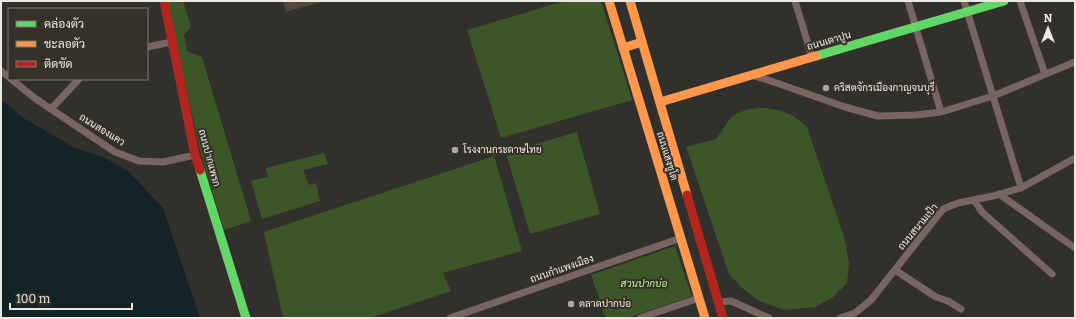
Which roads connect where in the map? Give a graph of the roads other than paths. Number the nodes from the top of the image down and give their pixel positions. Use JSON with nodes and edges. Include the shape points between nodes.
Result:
{"nodes":[{"id":1,"x":164,"y":1,"type":"edge"},
{"id":2,"x":609,"y":1,"type":"edge"},
{"id":3,"x":630,"y":1,"type":"edge"},
{"id":4,"x":795,"y":1,"type":"edge"},
{"id":5,"x":908,"y":1,"type":"edge"},
{"id":6,"x":964,"y":1,"type":"edge"},
{"id":7,"x":1004,"y":1,"type":"edge"},
{"id":8,"x":1020,"y":1,"type":"edge"},
{"id":9,"x":968,"y":12,"type":"junction"},
{"id":10,"x":915,"y":27,"type":"junction"},
{"id":11,"x":172,"y":42,"type":"junction"},
{"id":12,"x":642,"y":42,"type":"junction"},
{"id":13,"x":148,"y":47,"type":"edge"},
{"id":14,"x":622,"y":48,"type":"junction"},
{"id":15,"x":812,"y":57,"type":"junction"},
{"id":16,"x":1075,"y":62,"type":"edge"},
{"id":17,"x":1045,"y":74,"type":"junction"},
{"id":18,"x":750,"y":75,"type":"junction"},
{"id":19,"x":12,"y":80,"type":"edge"},
{"id":20,"x":78,"y":80,"type":"edge"},
{"id":21,"x":993,"y":96,"type":"junction"},
{"id":22,"x":660,"y":102,"type":"junction"},
{"id":23,"x":51,"y":109,"type":"junction"},
{"id":24,"x":941,"y":112,"type":"junction"},
{"id":25,"x":195,"y":155,"type":"junction"},
{"id":26,"x":1075,"y":158,"type":"edge"},
{"id":27,"x":1022,"y":188,"type":"junction"},
{"id":28,"x":999,"y":194,"type":"junction"},
{"id":29,"x":974,"y":200,"type":"junction"},
{"id":30,"x":681,"y":238,"type":"junction"},
{"id":31,"x":1075,"y":248,"type":"edge"},
{"id":32,"x":895,"y":270,"type":"junction"},
{"id":33,"x":1052,"y":274,"type":"dead end"},
{"id":34,"x":699,"y":298,"type":"junction"},
{"id":35,"x":719,"y":302,"type":"junction"},
{"id":36,"x":961,"y":309,"type":"dead end"},
{"id":37,"x":246,"y":318,"type":"edge"},
{"id":38,"x":450,"y":318,"type":"edge"},
{"id":39,"x":640,"y":318,"type":"edge"},
{"id":40,"x":705,"y":318,"type":"edge"},
{"id":41,"x":724,"y":318,"type":"edge"},
{"id":42,"x":769,"y":318,"type":"edge"},
{"id":43,"x":840,"y":318,"type":"edge"}],
"edges":[{"from":1,"to":11,"type":"street","name":"ถนนปากแพรก"},
{"from":2,"to":14,"type":"street","name":"ถนนแสงชูโต"},
{"from":3,"to":12,"type":"street","name":"ถนนแสงชูโต"},
{"from":4,"to":15,"type":"street"},
{"from":5,"to":10,"type":"street"},
{"from":6,"to":9,"type":"street"},
{"from":7,"to":9,"type":"street","name":"ถนนเตาปูน"},
{"from":8,"to":17,"type":"street"},
{"from":9,"to":10,"type":"street","name":"ถนนเตาปูน"},
{"from":9,"to":21,"type":"street"},
{"from":10,"to":15,"type":"street","name":"ถนนเตาปูน"},
{"from":10,"to":24,"type":"street"},
{"from":11,"to":13,"type":"street"},
{"from":11,"to":25,"type":"street","name":"ถนนปากแพรก"},
{"from":12,"to":14,"type":"street"},
{"from":12,"to":22,"type":"street","name":"ถนนแสงชูโต"},
{"from":14,"to":30,"type":"street","name":"ถนนแสงชูโต"},
{"from":15,"to":18,"type":"street","name":"ถนนเตาปูน"},
{"from":16,"to":17,"type":"street"},
{"from":17,"to":21,"type":"street"},
{"from":18,"to":22,"type":"street","name":"ถนนเตาปูน"},
{"from":18,"to":24,"type":"street","via":[[845,108],[878,116]]},
{"from":19,"to":23,"type":"street","name":"ถนนสองแคว"},
{"from":20,"to":23,"type":"street"},
{"from":21,"to":24,"type":"street"},
{"from":21,"to":27,"type":"street"},
{"from":22,"to":35,"type":"street","name":"ถนนแสงชูโต"},
{"from":23,"to":25,"type":"street","name":"ถนนสองแคว","via":[[116,152],[139,161],[163,162]]},
{"from":25,"to":37,"type":"street","name":"ถนนปากแพรก"},
{"from":26,"to":27,"type":"street","name":"ถนนสนามเป้า"},
{"from":27,"to":28,"type":"street","name":"ถนนสนามเป้า"},
{"from":28,"to":29,"type":"street","name":"ถนนสนามเป้า"},
{"from":28,"to":31,"type":"street"},
{"from":29,"to":32,"type":"street","name":"ถนนสนามเป้า","via":[[944,209]]},
{"from":29,"to":33,"type":"street","via":[[982,212]]},
{"from":30,"to":34,"type":"street","name":"ถนนแสงชูโต"},
{"from":30,"to":38,"type":"street","name":"ถนนกำแพงเมือง"},
{"from":32,"to":36,"type":"street","via":[[936,297]]},
{"from":32,"to":43,"type":"street","name":"ถนนสนามเป้า","via":[[871,300],[855,313]]},
{"from":34,"to":39,"type":"street"},
{"from":34,"to":40,"type":"street","name":"ถนนแสงชูโต"},
{"from":35,"to":41,"type":"street","name":"ถนนแสงชูโต"},
{"from":35,"to":42,"type":"street","via":[[731,301]]}]}
